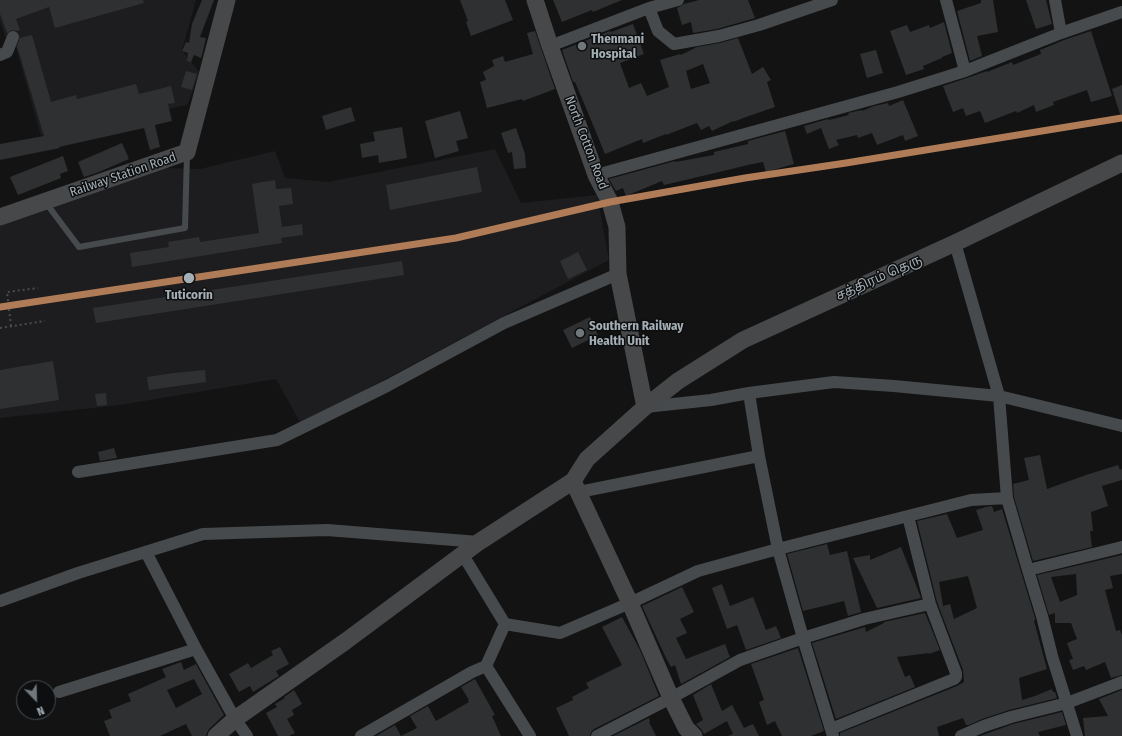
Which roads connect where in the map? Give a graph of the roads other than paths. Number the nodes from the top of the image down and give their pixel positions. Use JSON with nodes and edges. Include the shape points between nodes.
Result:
{"nodes":[{"id":1,"x":227,"y":0,"type":"edge"},
{"id":2,"x":535,"y":0,"type":"edge"},
{"id":3,"x":678,"y":0,"type":"edge"},
{"id":4,"x":832,"y":0,"type":"edge"},
{"id":5,"x":946,"y":0,"type":"edge"},
{"id":6,"x":1055,"y":0,"type":"edge"},
{"id":7,"x":649,"y":8,"type":"junction"},
{"id":8,"x":1122,"y":12,"type":"edge"},
{"id":9,"x":1061,"y":33,"type":"junction"},
{"id":10,"x":12,"y":37,"type":"dead end"},
{"id":11,"x":550,"y":46,"type":"junction"},
{"id":12,"x":0,"y":54,"type":"edge"},
{"id":13,"x":965,"y":71,"type":"junction"},
{"id":14,"x":187,"y":152,"type":"junction"},
{"id":15,"x":1122,"y":163,"type":"edge"},
{"id":16,"x":596,"y":175,"type":"junction"},
{"id":17,"x":45,"y":202,"type":"junction"},
{"id":18,"x":0,"y":217,"type":"edge"},
{"id":19,"x":955,"y":243,"type":"junction"},
{"id":20,"x":618,"y":274,"type":"junction"},
{"id":21,"x":749,"y":393,"type":"junction"},
{"id":22,"x":999,"y":396,"type":"junction"},
{"id":23,"x":646,"y":407,"type":"junction"},
{"id":24,"x":1122,"y":426,"type":"edge"},
{"id":25,"x":759,"y":456,"type":"junction"},
{"id":26,"x":78,"y":472,"type":"dead end"},
{"id":27,"x":576,"y":486,"type":"junction"},
{"id":28,"x":1008,"y":498,"type":"junction"},
{"id":29,"x":908,"y":516,"type":"junction"},
{"id":30,"x":479,"y":542,"type":"junction"},
{"id":31,"x":1122,"y":547,"type":"edge"},
{"id":32,"x":778,"y":549,"type":"junction"},
{"id":33,"x":146,"y":552,"type":"junction"},
{"id":34,"x":463,"y":555,"type":"junction"},
{"id":35,"x":1028,"y":570,"type":"junction"},
{"id":36,"x":0,"y":600,"type":"edge"},
{"id":37,"x":630,"y":603,"type":"junction"},
{"id":38,"x":930,"y":604,"type":"junction"},
{"id":39,"x":505,"y":624,"type":"junction"},
{"id":40,"x":803,"y":638,"type":"junction"},
{"id":41,"x":196,"y":649,"type":"junction"},
{"id":42,"x":486,"y":666,"type":"junction"},
{"id":43,"x":1122,"y":682,"type":"edge"},
{"id":44,"x":59,"y":692,"type":"dead end"},
{"id":45,"x":671,"y":698,"type":"junction"},
{"id":46,"x":1067,"y":703,"type":"junction"},
{"id":47,"x":235,"y":720,"type":"junction"},
{"id":48,"x":832,"y":733,"type":"edge"},
{"id":49,"x":216,"y":736,"type":"edge"},
{"id":50,"x":247,"y":736,"type":"edge"},
{"id":51,"x":361,"y":736,"type":"edge"},
{"id":52,"x":530,"y":736,"type":"edge"},
{"id":53,"x":597,"y":736,"type":"edge"},
{"id":54,"x":694,"y":736,"type":"edge"},
{"id":55,"x":961,"y":736,"type":"edge"},
{"id":56,"x":1077,"y":736,"type":"edge"}],
"edges":[{"from":1,"to":14,"type":"street","name":"Railway Station Road"},
{"from":2,"to":11,"type":"street","name":"North Cotton Road"},
{"from":3,"to":7,"type":"street"},
{"from":4,"to":7,"type":"street","via":[[759,25],[719,36],[674,44],[658,32]]},
{"from":5,"to":13,"type":"street"},
{"from":6,"to":9,"type":"street"},
{"from":7,"to":11,"type":"street"},
{"from":8,"to":9,"type":"street"},
{"from":9,"to":13,"type":"street"},
{"from":10,"to":12,"type":"street","via":[[7,52]]},
{"from":11,"to":16,"type":"street","name":"North Cotton Road"},
{"from":13,"to":16,"type":"street","via":[[898,92]]},
{"from":14,"to":17,"type":"street","name":"Railway Station Road"},
{"from":14,"to":17,"type":"lane","via":[[185,228],[79,247]]},
{"from":15,"to":19,"type":"street","name":"சத்திரம் தெரு"},
{"from":16,"to":20,"type":"street","name":"North Cotton Road","via":[[610,202],[617,227]]},
{"from":17,"to":18,"type":"street","name":"Railway Station Road"},
{"from":19,"to":22,"type":"street"},
{"from":19,"to":23,"type":"street","name":"சத்திரம் தெரு","via":[[743,340],[678,381]]},
{"from":20,"to":23,"type":"street","name":"North Cotton Road"},
{"from":20,"to":26,"type":"street","via":[[504,323],[387,386],[277,440]]},
{"from":21,"to":22,"type":"street","via":[[834,382]]},
{"from":21,"to":23,"type":"street"},
{"from":21,"to":25,"type":"street"},
{"from":22,"to":24,"type":"street"},
{"from":22,"to":28,"type":"street"},
{"from":23,"to":27,"type":"street","name":"சத்திரம் தெரு","via":[[587,459]]},
{"from":25,"to":27,"type":"street"},
{"from":25,"to":32,"type":"street"},
{"from":27,"to":30,"type":"street"},
{"from":27,"to":37,"type":"street"},
{"from":28,"to":29,"type":"street","via":[[971,500]]},
{"from":28,"to":35,"type":"street"},
{"from":29,"to":32,"type":"street"},
{"from":29,"to":38,"type":"street"},
{"from":30,"to":33,"type":"street","via":[[319,530],[203,534]]},
{"from":30,"to":34,"type":"street"},
{"from":31,"to":35,"type":"street"},
{"from":32,"to":37,"type":"street","via":[[698,571]]},
{"from":32,"to":40,"type":"street"},
{"from":33,"to":36,"type":"street"},
{"from":33,"to":41,"type":"street"},
{"from":34,"to":39,"type":"street"},
{"from":34,"to":47,"type":"street"},
{"from":35,"to":46,"type":"street"},
{"from":37,"to":39,"type":"street","via":[[560,633]]},
{"from":37,"to":45,"type":"street"},
{"from":38,"to":40,"type":"street","via":[[864,619]]},
{"from":38,"to":48,"type":"street","via":[[956,677]]},
{"from":39,"to":42,"type":"street"},
{"from":40,"to":45,"type":"street","via":[[740,660]]},
{"from":40,"to":48,"type":"street"},
{"from":41,"to":44,"type":"street"},
{"from":41,"to":47,"type":"street"},
{"from":42,"to":51,"type":"street"},
{"from":42,"to":52,"type":"street"},
{"from":43,"to":46,"type":"street"},
{"from":45,"to":53,"type":"street"},
{"from":45,"to":54,"type":"street","via":[[686,728]]},
{"from":46,"to":55,"type":"street","via":[[1011,717]]},
{"from":46,"to":56,"type":"street"},
{"from":47,"to":49,"type":"street"},
{"from":47,"to":50,"type":"street"}]}
